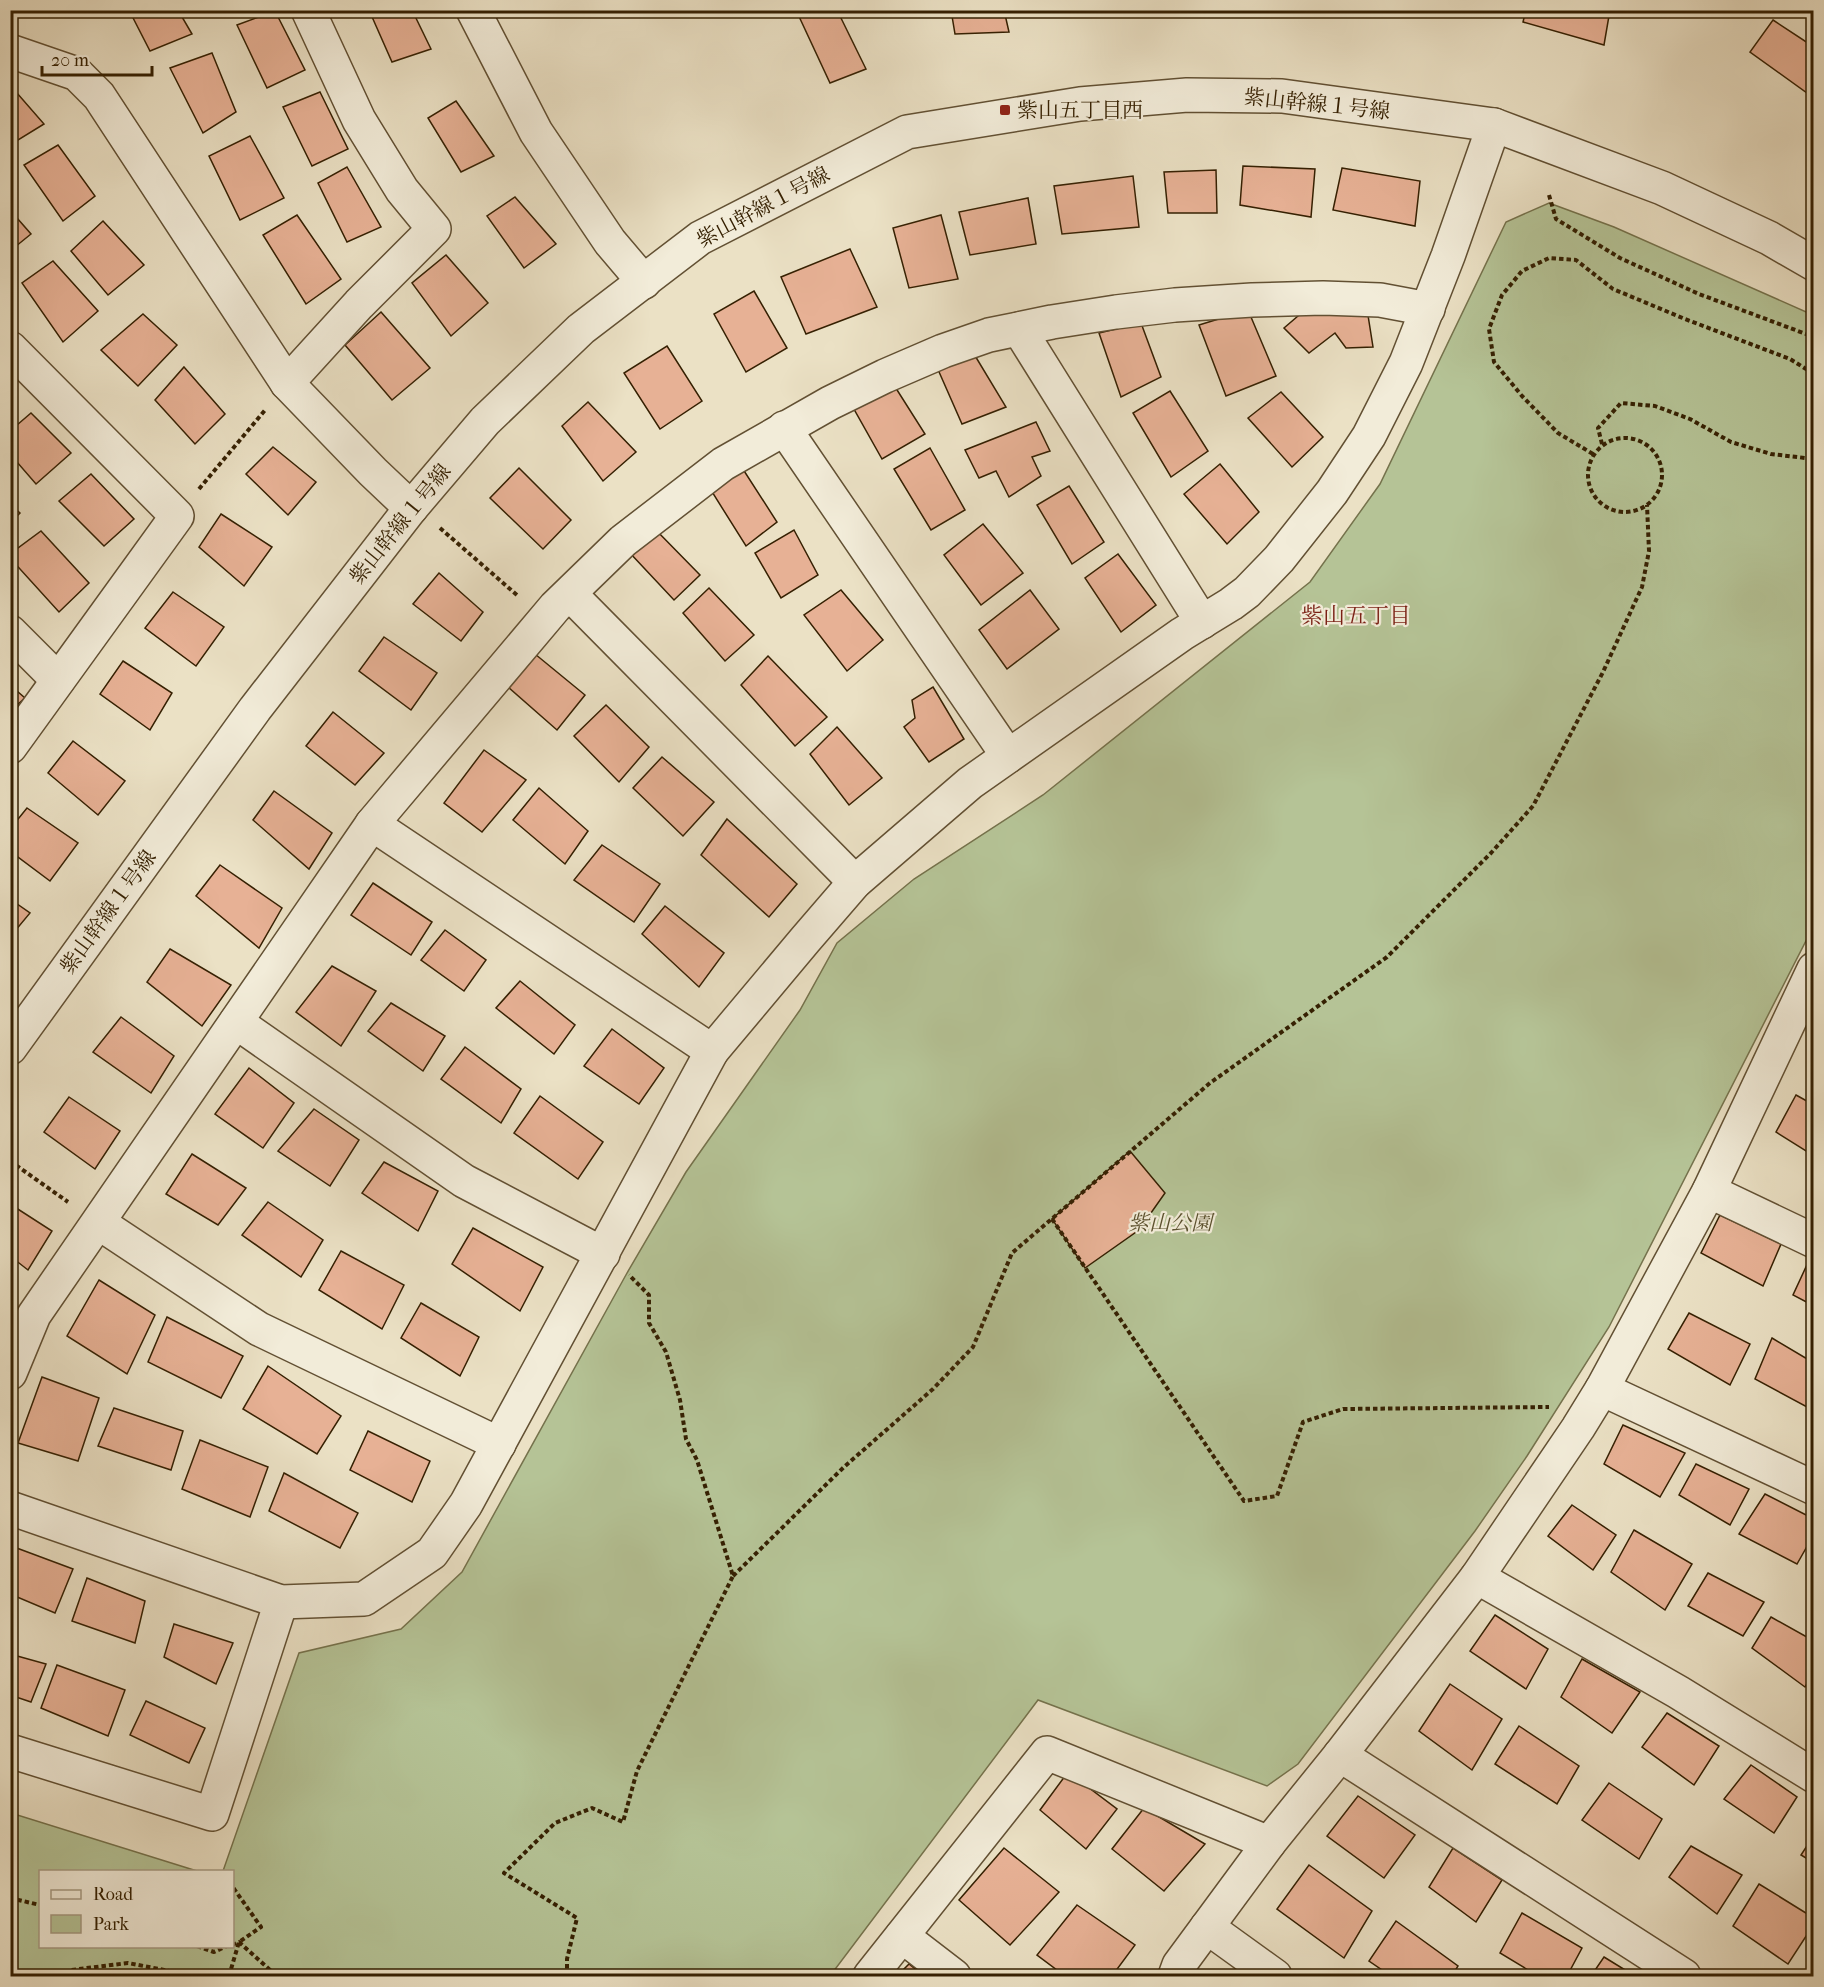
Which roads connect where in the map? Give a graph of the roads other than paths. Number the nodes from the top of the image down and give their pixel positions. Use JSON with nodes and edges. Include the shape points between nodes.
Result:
{"nodes":[{"id":1,"x":308,"y":10,"type":"edge"},
{"id":2,"x":473,"y":10,"type":"edge"},
{"id":3,"x":10,"y":51,"type":"edge"},
{"id":4,"x":1494,"y":125,"type":"junction"},
{"id":5,"x":1814,"y":264,"type":"edge"},
{"id":6,"x":644,"y":282,"type":"junction"},
{"id":7,"x":1428,"y":309,"type":"junction"},
{"id":8,"x":1019,"y":329,"type":"junction"},
{"id":9,"x":10,"y":348,"type":"edge"},
{"id":10,"x":287,"y":383,"type":"junction"},
{"id":11,"x":784,"y":428,"type":"junction"},
{"id":12,"x":424,"y":517,"type":"junction"},
{"id":13,"x":570,"y":594,"type":"junction"},
{"id":14,"x":1202,"y":622,"type":"junction"},
{"id":15,"x":10,"y":632,"type":"edge"},
{"id":16,"x":58,"y":680,"type":"junction"},
{"id":17,"x":10,"y":747,"type":"edge"},
{"id":18,"x":1008,"y":756,"type":"junction"},
{"id":19,"x":372,"y":824,"type":"junction"},
{"id":20,"x":855,"y":882,"type":"junction"},
{"id":21,"x":1811,"y":980,"type":"edge"},
{"id":22,"x":236,"y":1022,"type":"junction"},
{"id":23,"x":10,"y":1048,"type":"edge"},
{"id":24,"x":712,"y":1051,"type":"junction"},
{"id":25,"x":1709,"y":1191,"type":"junction"},
{"id":26,"x":99,"y":1223,"type":"junction"},
{"id":27,"x":1814,"y":1241,"type":"edge"},
{"id":28,"x":615,"y":1264,"type":"junction"},
{"id":29,"x":10,"y":1373,"type":"edge"},
{"id":30,"x":1602,"y":1389,"type":"junction"},
{"id":31,"x":499,"y":1444,"type":"junction"},
{"id":32,"x":1814,"y":1488,"type":"edge"},
{"id":33,"x":10,"y":1508,"type":"edge"},
{"id":34,"x":1477,"y":1577,"type":"junction"},
{"id":35,"x":281,"y":1602,"type":"junction"},
{"id":36,"x":10,"y":1751,"type":"edge"},
{"id":37,"x":1340,"y":1755,"type":"junction"},
{"id":38,"x":1814,"y":1776,"type":"edge"},
{"id":39,"x":1269,"y":1843,"type":"junction"},
{"id":40,"x":1207,"y":1927,"type":"junction"},
{"id":41,"x":902,"y":1936,"type":"junction"},
{"id":42,"x":870,"y":1977,"type":"edge"},
{"id":43,"x":954,"y":1977,"type":"edge"},
{"id":44,"x":1175,"y":1977,"type":"edge"},
{"id":45,"x":1275,"y":1977,"type":"edge"},
{"id":46,"x":1684,"y":1977,"type":"edge"}],
"edges":[{"from":1,"to":10,"type":"street","via":[[359,120],[402,190],[434,229]]},
{"from":2,"to":6,"type":"street","via":[[536,132],[610,242]]},
{"from":3,"to":10,"type":"street","via":[[77,74],[99,96]]},
{"from":4,"to":5,"type":"street","name":"紫山幹線１号線","via":[[1662,188],[1769,238]]},
{"from":4,"to":6,"type":"street","name":"紫山幹線１号線","via":[[1282,96],[1187,95],[1080,104],[906,132],[700,238]]},
{"from":4,"to":7,"type":"street"},
{"from":6,"to":12,"type":"street","name":"紫山幹線１号線","via":[[580,329],[485,421]]},
{"from":7,"to":8,"type":"street","via":[[1380,300],[1252,300],[1151,308]]},
{"from":7,"to":14,"type":"street","via":[[1374,428],[1332,492],[1279,559],[1247,592]]},
{"from":8,"to":11,"type":"street","via":[[989,335],[885,376]]},
{"from":8,"to":14,"type":"street"},
{"from":9,"to":16,"type":"street","via":[[177,516]]},
{"from":10,"to":12,"type":"street"},
{"from":11,"to":13,"type":"street","via":[[723,464],[672,502],[623,541]]},
{"from":11,"to":18,"type":"street"},
{"from":12,"to":23,"type":"street","name":"紫山幹線１号線","via":[[255,709]]},
{"from":13,"to":19,"type":"street"},
{"from":13,"to":20,"type":"street"},
{"from":14,"to":18,"type":"street"},
{"from":15,"to":16,"type":"street"},
{"from":16,"to":17,"type":"street"},
{"from":18,"to":20,"type":"street","via":[[970,783]]},
{"from":19,"to":22,"type":"street"},
{"from":19,"to":24,"type":"street"},
{"from":20,"to":24,"type":"street"},
{"from":21,"to":25,"type":"street"},
{"from":22,"to":26,"type":"street"},
{"from":22,"to":28,"type":"street","via":[[464,1182]]},
{"from":24,"to":28,"type":"street"},
{"from":25,"to":27,"type":"street"},
{"from":25,"to":30,"type":"street"},
{"from":26,"to":29,"type":"street","via":[[34,1315]]},
{"from":26,"to":31,"type":"street","via":[[259,1329]]},
{"from":28,"to":31,"type":"street"},
{"from":30,"to":32,"type":"street"},
{"from":30,"to":34,"type":"street"},
{"from":31,"to":35,"type":"street","via":[[466,1504],[432,1553],[364,1599]]},
{"from":33,"to":35,"type":"street"},
{"from":34,"to":37,"type":"street"},
{"from":34,"to":38,"type":"street","via":[[1678,1692]]},
{"from":35,"to":36,"type":"street","via":[[212,1814]]},
{"from":37,"to":39,"type":"street"},
{"from":37,"to":46,"type":"street"},
{"from":39,"to":40,"type":"street"},
{"from":39,"to":41,"type":"street","via":[[1047,1754]]},
{"from":40,"to":44,"type":"street","via":[[1179,1965]]},
{"from":40,"to":45,"type":"street"},
{"from":41,"to":42,"type":"street"},
{"from":41,"to":43,"type":"street"}]}
